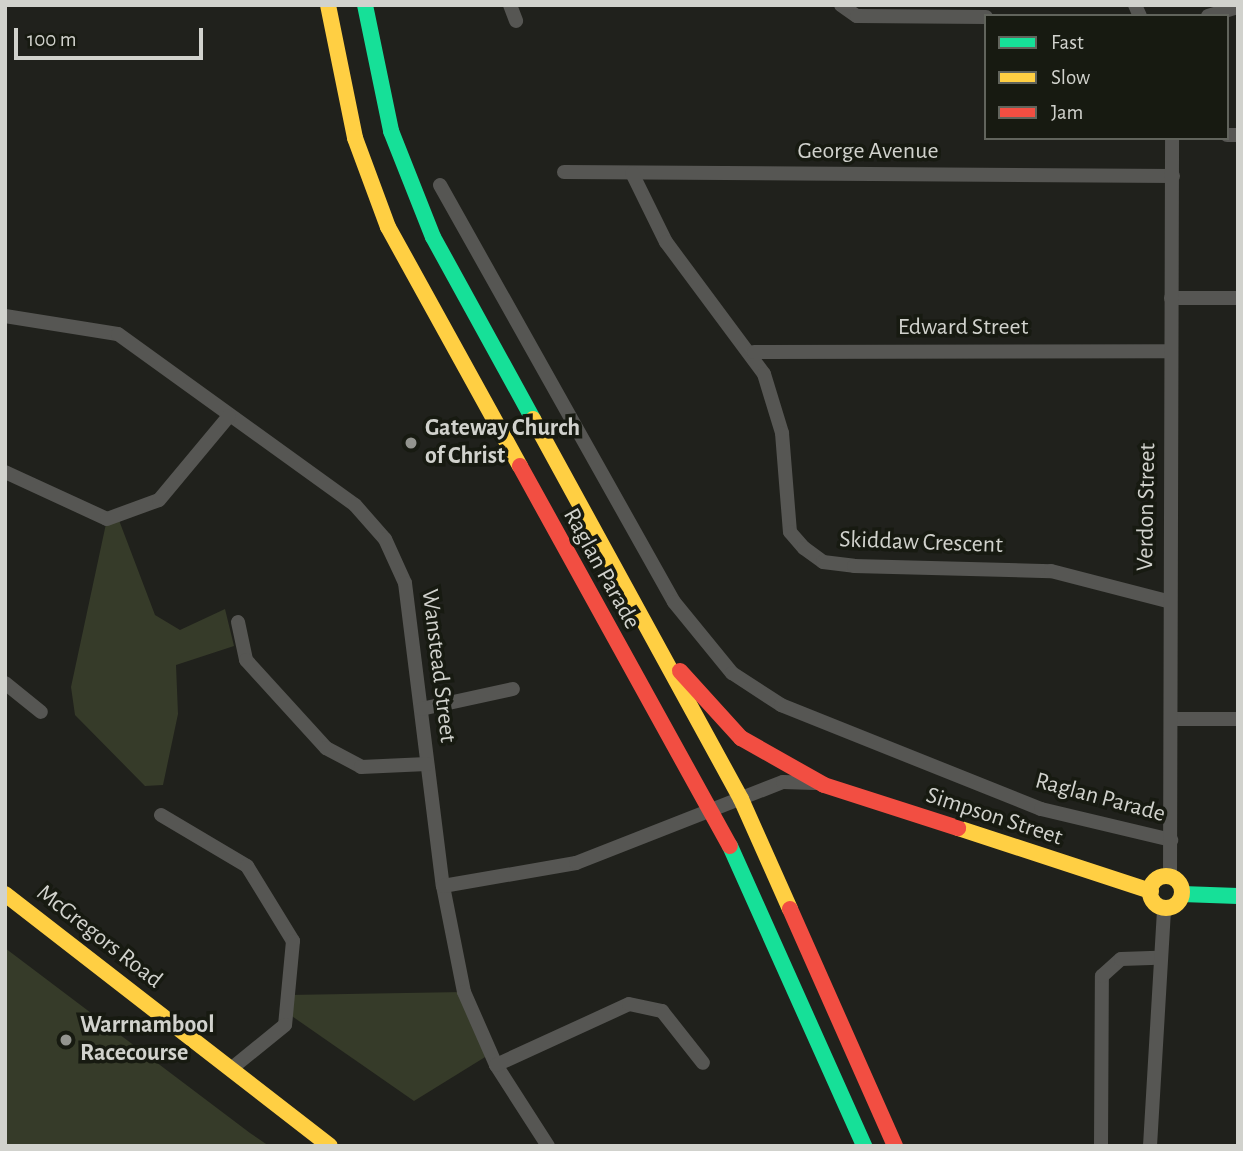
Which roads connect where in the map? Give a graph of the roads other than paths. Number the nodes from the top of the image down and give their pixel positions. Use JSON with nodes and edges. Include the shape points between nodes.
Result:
{"nodes":[{"id":1,"x":328,"y":5,"type":"edge"},
{"id":2,"x":365,"y":5,"type":"edge"},
{"id":3,"x":510,"y":5,"type":"edge"},
{"id":4,"x":841,"y":5,"type":"edge"},
{"id":5,"x":1238,"y":7,"type":"edge"},
{"id":6,"x":1215,"y":14,"type":"edge"},
{"id":7,"x":984,"y":17,"type":"edge"},
{"id":8,"x":516,"y":21,"type":"dead end"},
{"id":9,"x":1172,"y":140,"type":"edge"},
{"id":10,"x":564,"y":172,"type":"dead end"},
{"id":11,"x":632,"y":173,"type":"junction"},
{"id":12,"x":1173,"y":176,"type":"junction"},
{"id":13,"x":440,"y":186,"type":"dead end"},
{"id":14,"x":1171,"y":298,"type":"junction"},
{"id":15,"x":1238,"y":298,"type":"edge"},
{"id":16,"x":5,"y":316,"type":"edge"},
{"id":17,"x":520,"y":335,"type":"junction"},
{"id":18,"x":494,"y":349,"type":"junction"},
{"id":19,"x":1171,"y":351,"type":"junction"},
{"id":20,"x":754,"y":352,"type":"junction"},
{"id":21,"x":462,"y":369,"type":"junction"},
{"id":22,"x":229,"y":416,"type":"junction"},
{"id":23,"x":5,"y":472,"type":"edge"},
{"id":24,"x":1167,"y":601,"type":"junction"},
{"id":25,"x":636,"y":603,"type":"junction"},
{"id":26,"x":238,"y":622,"type":"dead end"},
{"id":27,"x":5,"y":683,"type":"edge"},
{"id":28,"x":513,"y":689,"type":"dead end"},
{"id":29,"x":421,"y":709,"type":"junction"},
{"id":30,"x":41,"y":712,"type":"dead end"},
{"id":31,"x":1174,"y":719,"type":"junction"},
{"id":32,"x":1238,"y":719,"type":"edge"},
{"id":33,"x":427,"y":764,"type":"junction"},
{"id":34,"x":824,"y":785,"type":"junction"},
{"id":35,"x":741,"y":799,"type":"junction"},
{"id":36,"x":710,"y":811,"type":"junction"},
{"id":37,"x":161,"y":815,"type":"dead end"},
{"id":38,"x":1171,"y":840,"type":"junction"},
{"id":39,"x":1170,"y":877,"type":"junction"},
{"id":40,"x":443,"y":886,"type":"junction"},
{"id":41,"x":1150,"y":891,"type":"junction"},
{"id":42,"x":5,"y":894,"type":"edge"},
{"id":43,"x":1182,"y":894,"type":"junction"},
{"id":44,"x":1238,"y":896,"type":"edge"},
{"id":45,"x":1164,"y":908,"type":"junction"},
{"id":46,"x":1158,"y":958,"type":"junction"},
{"id":47,"x":703,"y":1063,"type":"dead end"},
{"id":48,"x":496,"y":1065,"type":"junction"},
{"id":49,"x":232,"y":1068,"type":"junction"},
{"id":50,"x":330,"y":1146,"type":"edge"},
{"id":51,"x":548,"y":1146,"type":"edge"},
{"id":52,"x":864,"y":1146,"type":"edge"},
{"id":53,"x":895,"y":1146,"type":"edge"},
{"id":54,"x":1101,"y":1146,"type":"edge"},
{"id":55,"x":1150,"y":1146,"type":"edge"}],
"edges":[{"from":1,"to":21,"type":"main road","name":"Raglan Parade","via":[[340,83],[373,191]]},
{"from":2,"to":18,"type":"main road","name":"Raglan Parade","via":[[378,81],[411,187]]},
{"from":3,"to":8,"type":"street"},
{"from":4,"to":7,"type":"street","via":[[867,17]]},
{"from":5,"to":6,"type":"street"},
{"from":9,"to":12,"type":"street","name":"Verdon Street"},
{"from":10,"to":11,"type":"street","name":"George Avenue"},
{"from":11,"to":12,"type":"street","name":"George Avenue"},
{"from":11,"to":20,"type":"street","name":"Skiddaw Crescent","via":[[678,260]]},
{"from":12,"to":14,"type":"street","name":"Verdon Street"},
{"from":13,"to":17,"type":"street","name":"Raglan Parade"},
{"from":14,"to":15,"type":"street"},
{"from":14,"to":19,"type":"street","name":"Verdon Street"},
{"from":16,"to":22,"type":"street","name":"Wanstead Street","via":[[118,334]]},
{"from":17,"to":18,"type":"street"},
{"from":17,"to":38,"type":"street","name":"Raglan Parade","via":[[674,602],[732,673],[781,705],[1041,808]]},
{"from":18,"to":21,"type":"main road"},
{"from":18,"to":25,"type":"main road","name":"Raglan Parade"},
{"from":19,"to":20,"type":"street","name":"Edward Street"},
{"from":19,"to":24,"type":"street","name":"Verdon Street"},
{"from":20,"to":24,"type":"street","name":"Skiddaw Crescent","via":[[782,433],[790,531],[823,562],[1051,571]]},
{"from":21,"to":36,"type":"main road","name":"Raglan Parade"},
{"from":22,"to":23,"type":"street","via":[[159,500],[107,519]]},
{"from":22,"to":29,"type":"street","name":"Wanstead Street","via":[[355,505],[384,539],[405,583]]},
{"from":24,"to":31,"type":"street","name":"Verdon Street"},
{"from":25,"to":34,"type":"main road","name":"Simpson Street","via":[[681,672],[726,723],[766,756]]},
{"from":25,"to":35,"type":"main road","name":"Raglan Parade"},
{"from":26,"to":33,"type":"street","via":[[246,660],[326,748],[361,767]]},
{"from":27,"to":30,"type":"street"},
{"from":28,"to":29,"type":"street"},
{"from":29,"to":33,"type":"street","name":"Wanstead Street"},
{"from":31,"to":32,"type":"street"},
{"from":31,"to":38,"type":"street","name":"Verdon Street"},
{"from":33,"to":40,"type":"street","name":"Wanstead Street"},
{"from":34,"to":35,"type":"street","name":"Simpson Street","via":[[783,782]]},
{"from":34,"to":41,"type":"main road","name":"Simpson Street"},
{"from":35,"to":36,"type":"street","name":"Simpson Street"},
{"from":35,"to":53,"type":"main road","name":"Raglan Parade"},
{"from":36,"to":40,"type":"street","name":"Simpson Street","via":[[576,863]]},
{"from":36,"to":52,"type":"main road","name":"Raglan Parade"},
{"from":37,"to":49,"type":"street","via":[[247,866],[293,941],[285,1025]]},
{"from":38,"to":39,"type":"street","name":"Verdon Street"},
{"from":39,"to":41,"type":"main road","via":[[1157,879]]},
{"from":39,"to":43,"type":"main road"},
{"from":40,"to":48,"type":"street","name":"Wanstead Street","via":[[464,992]]},
{"from":41,"to":45,"type":"main road"},
{"from":42,"to":49,"type":"main road","name":"McGregors Road"},
{"from":43,"to":44,"type":"main road"},
{"from":43,"to":45,"type":"main road"},
{"from":45,"to":46,"type":"street"},
{"from":46,"to":54,"type":"street","via":[[1121,959],[1102,976]]},
{"from":46,"to":55,"type":"street"},
{"from":47,"to":48,"type":"street","via":[[662,1011],[629,1004]]},
{"from":48,"to":51,"type":"street","name":"Wanstead Street"},
{"from":49,"to":50,"type":"main road","name":"McGregors Road"}]}
